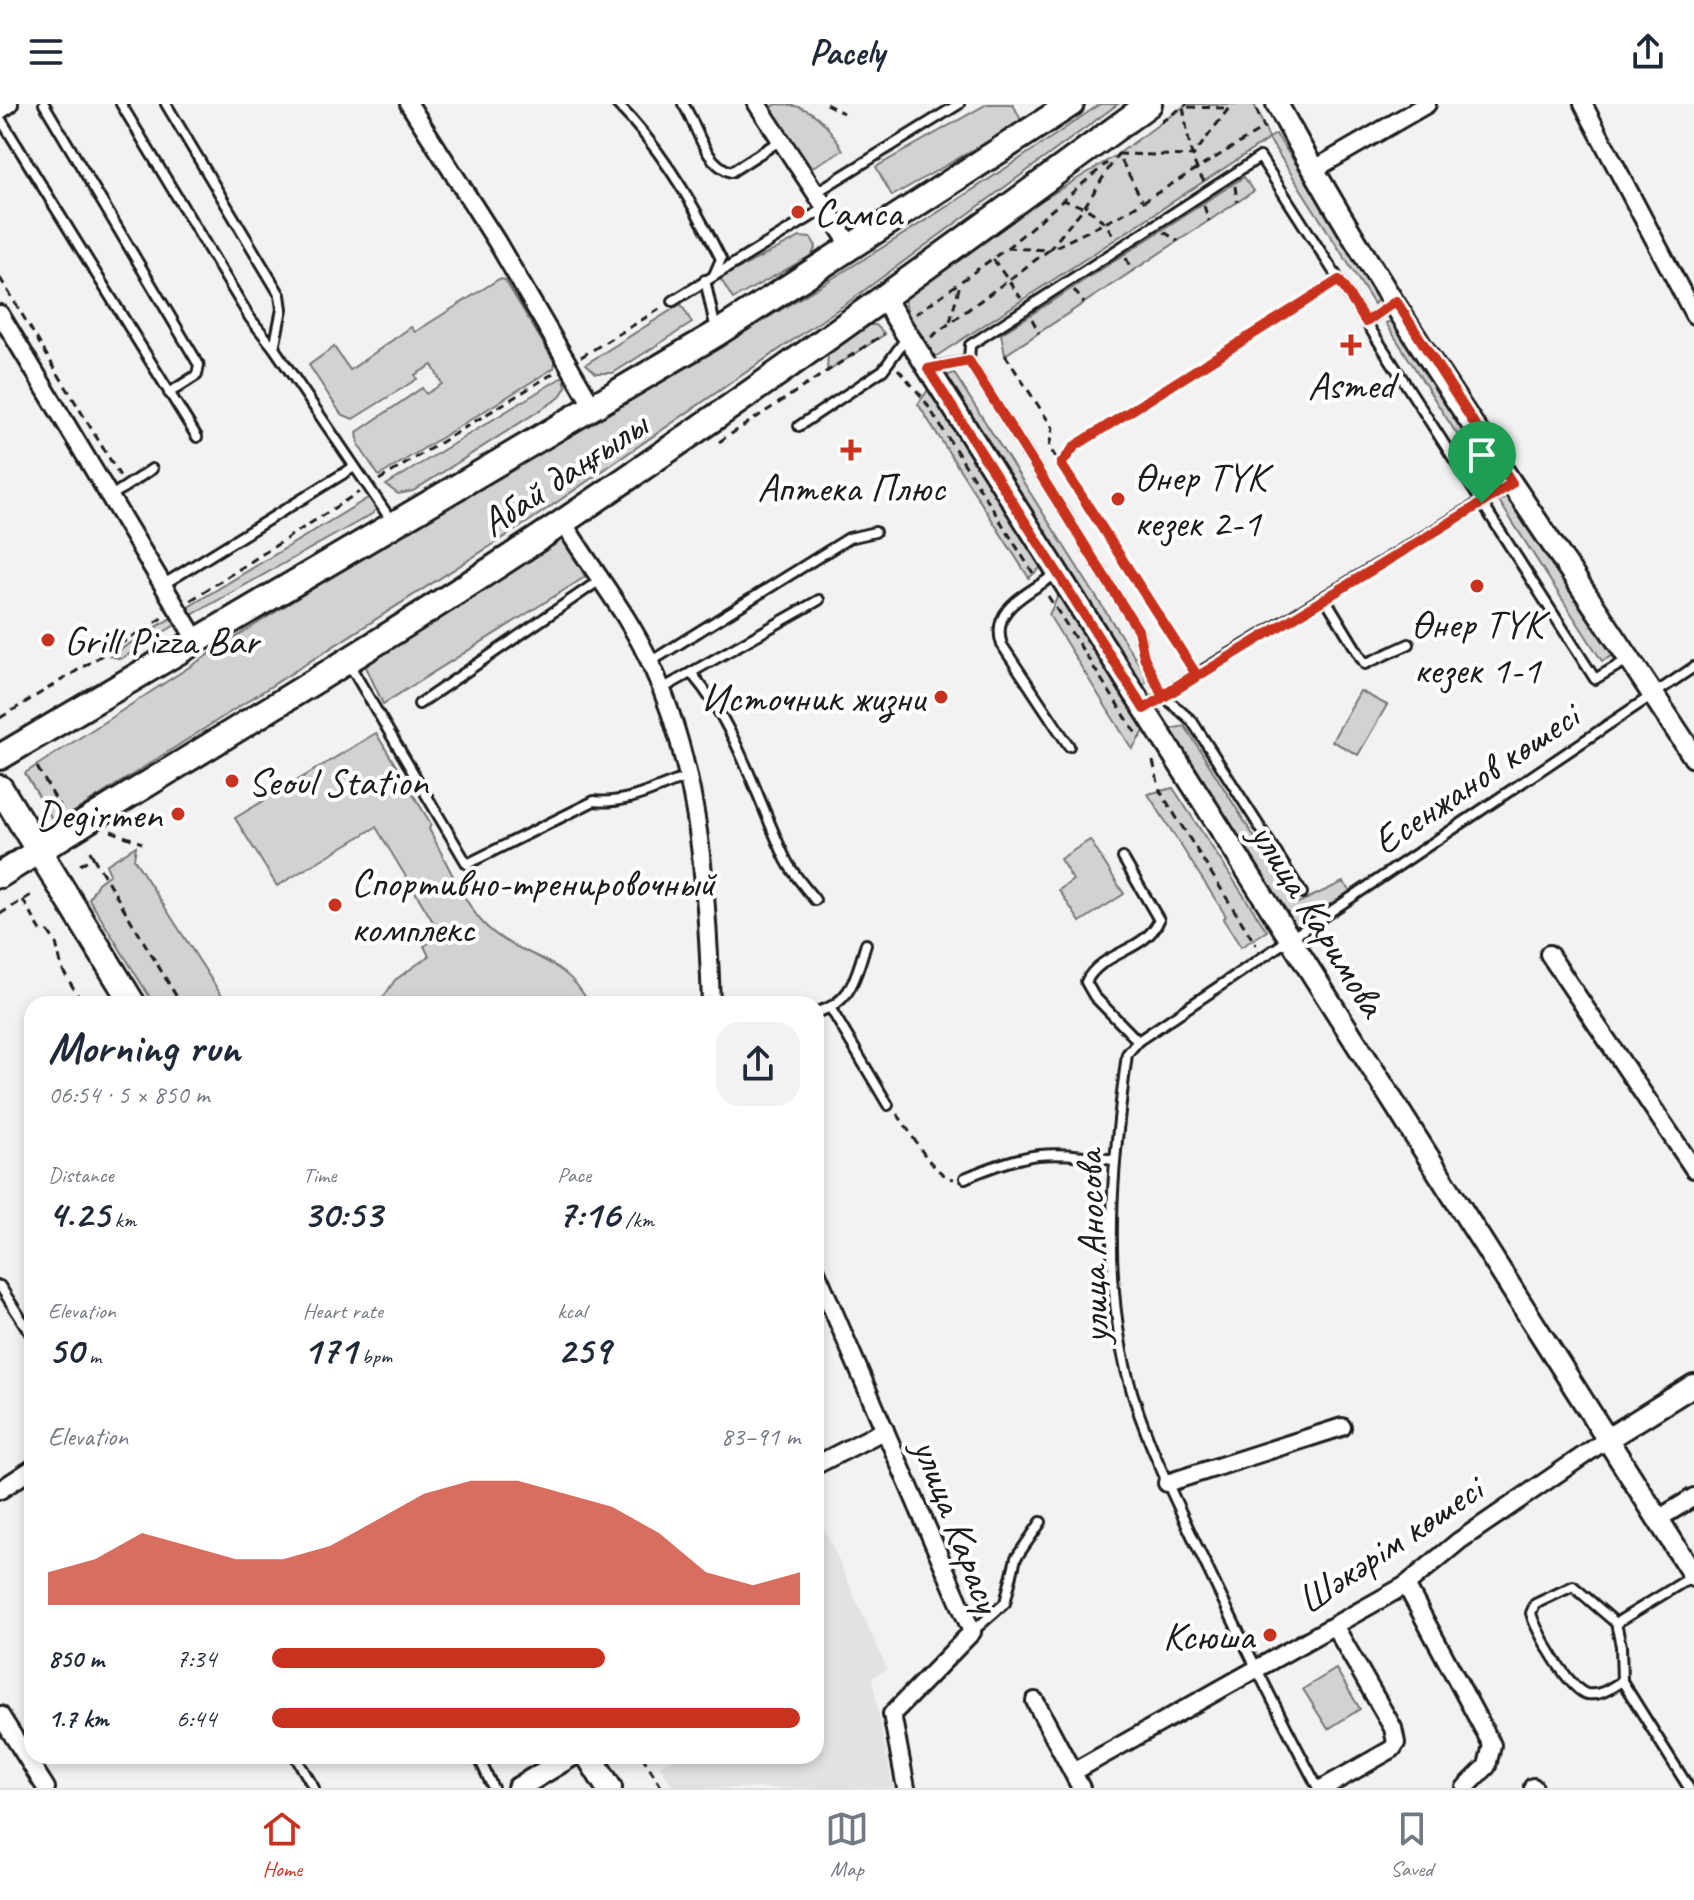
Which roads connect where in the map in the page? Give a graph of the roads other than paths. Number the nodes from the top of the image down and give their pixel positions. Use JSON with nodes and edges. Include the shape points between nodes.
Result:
{"nodes":[{"id":1,"x":9,"y":104,"type":"edge"},
{"id":2,"x":44,"y":104,"type":"edge"},
{"id":3,"x":121,"y":104,"type":"edge"},
{"id":4,"x":166,"y":104,"type":"edge"},
{"id":5,"x":409,"y":104,"type":"edge"},
{"id":6,"x":617,"y":104,"type":"edge"},
{"id":7,"x":683,"y":104,"type":"edge"},
{"id":8,"x":757,"y":104,"type":"edge"},
{"id":9,"x":959,"y":104,"type":"edge"},
{"id":10,"x":1071,"y":104,"type":"edge"},
{"id":11,"x":1149,"y":104,"type":"edge"},
{"id":12,"x":1277,"y":104,"type":"edge"},
{"id":13,"x":1427,"y":104,"type":"edge"},
{"id":14,"x":1583,"y":104,"type":"edge"},
{"id":15,"x":0,"y":110,"type":"edge"},
{"id":16,"x":0,"y":118,"type":"edge"},
{"id":17,"x":781,"y":140,"type":"junction"},
{"id":18,"x":1313,"y":170,"type":"junction"},
{"id":19,"x":815,"y":193,"type":"junction"},
{"id":20,"x":825,"y":208,"type":"junction"},
{"id":21,"x":852,"y":248,"type":"junction"},
{"id":22,"x":714,"y":275,"type":"junction"},
{"id":23,"x":705,"y":280,"type":"junction"},
{"id":24,"x":885,"y":300,"type":"junction"},
{"id":25,"x":673,"y":301,"type":"road end"},
{"id":26,"x":1396,"y":301,"type":"junction"},
{"id":27,"x":0,"y":314,"type":"edge"},
{"id":28,"x":1694,"y":315,"type":"edge"},
{"id":29,"x":1366,"y":322,"type":"junction"},
{"id":30,"x":914,"y":332,"type":"junction"},
{"id":31,"x":716,"y":334,"type":"junction"},
{"id":32,"x":274,"y":348,"type":"junction"},
{"id":33,"x":969,"y":361,"type":"junction"},
{"id":34,"x":928,"y":369,"type":"junction"},
{"id":35,"x":169,"y":393,"type":"junction"},
{"id":36,"x":592,"y":405,"type":"junction"},
{"id":37,"x":799,"y":426,"type":"dead end"},
{"id":38,"x":197,"y":437,"type":"dead end"},
{"id":39,"x":354,"y":467,"type":"junction"},
{"id":40,"x":152,"y":469,"type":"dead end"},
{"id":41,"x":1512,"y":483,"type":"junction"},
{"id":42,"x":111,"y":496,"type":"junction"},
{"id":43,"x":1482,"y":503,"type":"junction"},
{"id":44,"x":563,"y":522,"type":"junction"},
{"id":45,"x":393,"y":524,"type":"junction"},
{"id":46,"x":875,"y":532,"type":"dead end"},
{"id":47,"x":1057,"y":572,"type":"junction"},
{"id":48,"x":601,"y":580,"type":"junction"},
{"id":49,"x":164,"y":584,"type":"junction"},
{"id":50,"x":1325,"y":598,"type":"junction"},
{"id":51,"x":819,"y":600,"type":"dead end"},
{"id":52,"x":196,"y":640,"type":"junction"},
{"id":53,"x":1409,"y":644,"type":"dead end"},
{"id":54,"x":1629,"y":658,"type":"junction"},
{"id":55,"x":346,"y":660,"type":"junction"},
{"id":56,"x":650,"y":662,"type":"junction"},
{"id":57,"x":1694,"y":667,"type":"edge"},
{"id":58,"x":692,"y":674,"type":"junction"},
{"id":59,"x":661,"y":689,"type":"junction"},
{"id":60,"x":1653,"y":694,"type":"junction"},
{"id":61,"x":1162,"y":695,"type":"junction"},
{"id":62,"x":419,"y":704,"type":"dead end"},
{"id":63,"x":1144,"y":709,"type":"junction"},
{"id":64,"x":1069,"y":746,"type":"dead end"},
{"id":65,"x":0,"y":757,"type":"edge"},
{"id":66,"x":1694,"y":757,"type":"edge"},
{"id":67,"x":687,"y":777,"type":"junction"},
{"id":68,"x":0,"y":788,"type":"edge"},
{"id":69,"x":39,"y":850,"type":"junction"},
{"id":70,"x":1123,"y":858,"type":"dead end"},
{"id":71,"x":0,"y":875,"type":"edge"},
{"id":72,"x":1302,"y":893,"type":"dead end"},
{"id":73,"x":815,"y":900,"type":"dead end"},
{"id":74,"x":1289,"y":938,"type":"junction"},
{"id":75,"x":866,"y":944,"type":"dead end"},
{"id":76,"x":1549,"y":954,"type":"dead end"},
{"id":77,"x":128,"y":996,"type":"edge"},
{"id":78,"x":711,"y":996,"type":"edge"},
{"id":79,"x":831,"y":1009,"type":"junction"},
{"id":80,"x":824,"y":1010,"type":"edge"},
{"id":81,"x":1138,"y":1041,"type":"junction"},
{"id":82,"x":888,"y":1105,"type":"road end"},
{"id":83,"x":1113,"y":1160,"type":"junction"},
{"id":84,"x":1694,"y":1169,"type":"edge"},
{"id":85,"x":965,"y":1178,"type":"road end"},
{"id":86,"x":0,"y":1286,"type":"edge"},
{"id":87,"x":824,"y":1289,"type":"edge"},
{"id":88,"x":24,"y":1324,"type":"edge"},
{"id":89,"x":1694,"y":1385,"type":"edge"},
{"id":90,"x":1342,"y":1427,"type":"dead end"},
{"id":91,"x":885,"y":1430,"type":"junction"},
{"id":92,"x":1606,"y":1440,"type":"junction"},
{"id":93,"x":824,"y":1461,"type":"edge"},
{"id":94,"x":24,"y":1474,"type":"edge"},
{"id":95,"x":1167,"y":1483,"type":"junction"},
{"id":96,"x":0,"y":1490,"type":"edge"},
{"id":97,"x":1694,"y":1497,"type":"edge"},
{"id":98,"x":1658,"y":1519,"type":"junction"},
{"id":99,"x":1041,"y":1522,"type":"dead end"},
{"id":100,"x":1694,"y":1576,"type":"edge"},
{"id":101,"x":1406,"y":1585,"type":"junction"},
{"id":102,"x":1616,"y":1623,"type":"junction"},
{"id":103,"x":1335,"y":1627,"type":"junction"},
{"id":104,"x":972,"y":1632,"type":"junction"},
{"id":105,"x":1255,"y":1670,"type":"junction"},
{"id":106,"x":1622,"y":1681,"type":"junction"},
{"id":107,"x":1035,"y":1701,"type":"dead end"},
{"id":108,"x":0,"y":1715,"type":"edge"},
{"id":109,"x":24,"y":1753,"type":"edge"},
{"id":110,"x":31,"y":1764,"type":"edge"},
{"id":111,"x":299,"y":1764,"type":"edge"},
{"id":112,"x":482,"y":1764,"type":"edge"},
{"id":113,"x":558,"y":1764,"type":"edge"},
{"id":114,"x":594,"y":1764,"type":"edge"},
{"id":115,"x":1073,"y":1772,"type":"junction"},
{"id":116,"x":46,"y":1788,"type":"edge"},
{"id":117,"x":314,"y":1788,"type":"edge"},
{"id":118,"x":493,"y":1788,"type":"edge"},
{"id":119,"x":518,"y":1788,"type":"edge"},
{"id":120,"x":609,"y":1788,"type":"edge"},
{"id":121,"x":906,"y":1788,"type":"edge"},
{"id":122,"x":1081,"y":1788,"type":"edge"},
{"id":123,"x":1320,"y":1788,"type":"edge"},
{"id":124,"x":1465,"y":1788,"type":"edge"},
{"id":125,"x":1689,"y":1788,"type":"edge"}],
"edges":[{"from":1,"to":15,"type":"street"},
{"from":2,"to":35,"type":"lane","via":[[199,365],[197,375]]},
{"from":3,"to":32,"type":"lane","via":[[250,318]]},
{"from":4,"to":32,"type":"lane","via":[[280,295]]},
{"from":5,"to":36,"type":"street"},
{"from":6,"to":22,"type":"lane","via":[[652,142],[710,236],[721,259]]},
{"from":7,"to":17,"type":"lane","via":[[719,168],[731,172]]},
{"from":8,"to":17,"type":"street"},
{"from":9,"to":19,"type":"lane"},
{"from":10,"to":21,"type":"main road","name":"Абай даңғылы"},
{"from":11,"to":24,"type":"main road","name":"Абай даңғылы"},
{"from":12,"to":18,"type":"street"},
{"from":13,"to":18,"type":"street"},
{"from":14,"to":28,"type":"street"},
{"from":16,"to":35,"type":"lane"},
{"from":17,"to":19,"type":"street"},
{"from":18,"to":26,"type":"street"},
{"from":19,"to":20,"type":"street"},
{"from":20,"to":21,"type":"street"},
{"from":20,"to":22,"type":"lane"},
{"from":21,"to":31,"type":"main road","name":"Абай даңғылы"},
{"from":22,"to":23,"type":"lane"},
{"from":23,"to":25,"type":"lane"},
{"from":23,"to":31,"type":"lane"},
{"from":24,"to":30,"type":"street","name":"улица Каримова"},
{"from":24,"to":44,"type":"main road","name":"Абай даңғылы"},
{"from":26,"to":29,"type":"lane"},
{"from":26,"to":41,"type":"street"},
{"from":27,"to":42,"type":"street"},
{"from":29,"to":33,"type":"lane","via":[[1260,157],[970,345]]},
{"from":29,"to":43,"type":"lane"},
{"from":30,"to":34,"type":"street","name":"улица Каримова"},
{"from":30,"to":37,"type":"lane","via":[[883,370]]},
{"from":31,"to":36,"type":"main road","name":"Абай даңғылы"},
{"from":32,"to":39,"type":"lane"},
{"from":33,"to":34,"type":"lane"},
{"from":33,"to":61,"type":"lane","via":[[1138,630]]},
{"from":34,"to":47,"type":"street","name":"улица Каримова"},
{"from":35,"to":38,"type":"lane"},
{"from":36,"to":45,"type":"main road","name":"Абай даңғылы"},
{"from":39,"to":45,"type":"lane"},
{"from":39,"to":49,"type":"lane"},
{"from":40,"to":42,"type":"lane"},
{"from":41,"to":43,"type":"lane"},
{"from":41,"to":54,"type":"street"},
{"from":42,"to":49,"type":"street"},
{"from":43,"to":50,"type":"lane"},
{"from":43,"to":54,"type":"lane","via":[[1595,679]]},
{"from":44,"to":48,"type":"street"},
{"from":44,"to":55,"type":"main road","name":"Абай даңғылы"},
{"from":45,"to":52,"type":"main road","name":"Абай даңғылы"},
{"from":46,"to":56,"type":"lane","via":[[849,538]]},
{"from":47,"to":63,"type":"street","name":"улица Каримова"},
{"from":47,"to":64,"type":"lane","via":[[1016,600],[997,629],[1002,645]]},
{"from":48,"to":56,"type":"street"},
{"from":48,"to":62,"type":"lane"},
{"from":49,"to":52,"type":"street"},
{"from":50,"to":53,"type":"lane","via":[[1365,664]]},
{"from":50,"to":61,"type":"lane"},
{"from":51,"to":58,"type":"lane"},
{"from":52,"to":65,"type":"main road","name":"Абай даңғылы"},
{"from":54,"to":60,"type":"street"},
{"from":55,"to":67,"type":"lane","via":[[467,864],[594,801],[627,799]]},
{"from":55,"to":69,"type":"main road","name":"Абай даңғылы"},
{"from":56,"to":59,"type":"street"},
{"from":57,"to":60,"type":"lane","name":"Есенжанов көшесі"},
{"from":58,"to":59,"type":"lane"},
{"from":58,"to":73,"type":"lane","via":[[708,693],[753,777],[787,863]]},
{"from":59,"to":67,"type":"street","via":[[682,744]]},
{"from":60,"to":66,"type":"street"},
{"from":60,"to":74,"type":"lane","name":"Есенжанов көшесі"},
{"from":61,"to":63,"type":"lane"},
{"from":61,"to":72,"type":"lane","via":[[1192,721]]},
{"from":63,"to":74,"type":"street","name":"улица Каримова"},
{"from":67,"to":78,"type":"street","via":[[707,891]]},
{"from":68,"to":69,"type":"main road"},
{"from":69,"to":71,"type":"main road","name":"Абай даңғылы"},
{"from":69,"to":77,"type":"main road"},
{"from":70,"to":81,"type":"lane","via":[[1159,920],[1149,937],[1101,964],[1086,982]]},
{"from":74,"to":81,"type":"lane"},
{"from":74,"to":92,"type":"street","name":"улица Каримова"},
{"from":75,"to":79,"type":"lane","via":[[851,992]]},
{"from":76,"to":84,"type":"street"},
{"from":79,"to":80,"type":"lane"},
{"from":79,"to":82,"type":"lane"},
{"from":81,"to":83,"type":"lane","name":"улица Аносова","via":[[1127,1054]]},
{"from":83,"to":85,"type":"lane","via":[[1062,1151],[1040,1153]]},
{"from":83,"to":95,"type":"lane","name":"улица Аносова","via":[[1122,1351]]},
{"from":86,"to":88,"type":"lane"},
{"from":87,"to":91,"type":"street","name":"улица Карасу"},
{"from":89,"to":92,"type":"street","name":"Шәкәрім көшесі"},
{"from":90,"to":95,"type":"street"},
{"from":91,"to":93,"type":"street"},
{"from":91,"to":104,"type":"street","name":"улица Карасу"},
{"from":92,"to":98,"type":"street","name":"улица Каримова"},
{"from":92,"to":101,"type":"street","name":"Шәкәрім көшесі","via":[[1459,1541]]},
{"from":94,"to":96,"type":"street"},
{"from":95,"to":105,"type":"lane","name":"улица Аносова"},
{"from":97,"to":98,"type":"street"},
{"from":98,"to":100,"type":"street","name":"улица Каримова"},
{"from":99,"to":104,"type":"lane","via":[[1016,1558],[1005,1603]]},
{"from":100,"to":102,"type":"lane"},
{"from":101,"to":103,"type":"street","name":"Шәкәрім көшесі"},
{"from":101,"to":124,"type":"street","via":[[1492,1745],[1487,1766]]},
{"from":102,"to":106,"type":"lane"},
{"from":102,"to":106,"type":"lane","via":[[1573,1586],[1535,1604],[1531,1613],[1573,1687],[1603,1694]]},
{"from":103,"to":105,"type":"street","name":"Шәкәрім көшесі"},
{"from":103,"to":123,"type":"street","via":[[1393,1728],[1396,1743]]},
{"from":104,"to":121,"type":"street","name":"улица Карасу","via":[[892,1714]]},
{"from":105,"to":115,"type":"street","name":"Шәкәрім көшесі"},
{"from":105,"to":123,"type":"lane","name":"улица Аносова"},
{"from":106,"to":125,"type":"lane"},
{"from":107,"to":115,"type":"street"},
{"from":108,"to":109,"type":"street"},
{"from":110,"to":116,"type":"street"},
{"from":111,"to":117,"type":"lane"},
{"from":112,"to":118,"type":"lane"},
{"from":113,"to":119,"type":"street"},
{"from":114,"to":120,"type":"main road"},
{"from":115,"to":122,"type":"street"}]}
